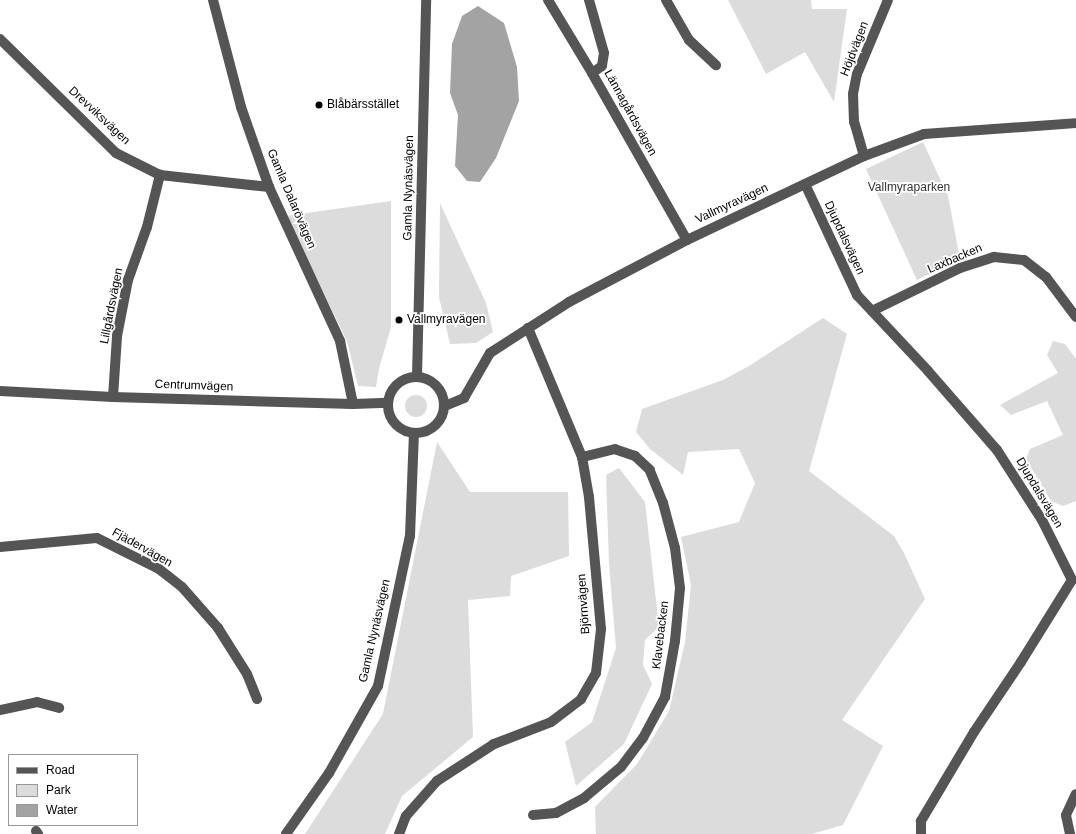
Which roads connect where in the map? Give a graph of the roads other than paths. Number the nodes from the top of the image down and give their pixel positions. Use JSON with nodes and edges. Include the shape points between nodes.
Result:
{"nodes":[{"id":1,"x":213,"y":0,"type":"edge"},
{"id":2,"x":426,"y":0,"type":"edge"},
{"id":3,"x":548,"y":0,"type":"edge"},
{"id":4,"x":590,"y":0,"type":"edge"},
{"id":5,"x":666,"y":0,"type":"edge"},
{"id":6,"x":888,"y":0,"type":"edge"},
{"id":7,"x":0,"y":39,"type":"edge"},
{"id":8,"x":716,"y":65,"type":"dead end"},
{"id":9,"x":592,"y":73,"type":"junction"},
{"id":10,"x":1076,"y":123,"type":"edge"},
{"id":11,"x":864,"y":156,"type":"junction"},
{"id":12,"x":160,"y":175,"type":"junction"},
{"id":13,"x":804,"y":184,"type":"junction"},
{"id":14,"x":269,"y":187,"type":"junction"},
{"id":15,"x":687,"y":240,"type":"junction"},
{"id":16,"x":872,"y":311,"type":"junction"},
{"id":17,"x":1076,"y":317,"type":"edge"},
{"id":18,"x":528,"y":328,"type":"junction"},
{"id":19,"x":417,"y":376,"type":"junction"},
{"id":20,"x":0,"y":391,"type":"edge"},
{"id":21,"x":113,"y":397,"type":"junction"},
{"id":22,"x":388,"y":403,"type":"junction"},
{"id":23,"x":353,"y":404,"type":"junction"},
{"id":24,"x":445,"y":406,"type":"junction"},
{"id":25,"x":414,"y":433,"type":"junction"},
{"id":26,"x":582,"y":457,"type":"junction"},
{"id":27,"x":0,"y":547,"type":"edge"},
{"id":28,"x":257,"y":699,"type":"dead end"},
{"id":29,"x":59,"y":708,"type":"dead end"},
{"id":30,"x":0,"y":710,"type":"edge"},
{"id":31,"x":1076,"y":794,"type":"edge"},
{"id":32,"x":533,"y":815,"type":"dead end"},
{"id":33,"x":286,"y":834,"type":"edge"},
{"id":34,"x":399,"y":834,"type":"edge"},
{"id":35,"x":922,"y":834,"type":"edge"},
{"id":36,"x":1070,"y":834,"type":"edge"}],
"edges":[{"from":1,"to":14,"type":"street","name":"Gamla Dalarövägen","via":[[241,107]]},
{"from":2,"to":19,"type":"street","name":"Gamla Nynäsvägen"},
{"from":3,"to":9,"type":"street","name":"Lännagårdsvägen"},
{"from":4,"to":9,"type":"street","via":[[604,53],[602,66]]},
{"from":5,"to":8,"type":"street","via":[[689,40]]},
{"from":6,"to":11,"type":"street","name":"Höjdvägen","via":[[857,74],[853,94],[854,122]]},
{"from":7,"to":12,"type":"street","name":"Drevviksvägen","via":[[116,153]]},
{"from":9,"to":15,"type":"street","name":"Lännagårdsvägen"},
{"from":10,"to":11,"type":"street","name":"Vallmyravägen","via":[[924,134]]},
{"from":11,"to":13,"type":"street","name":"Vallmyravägen"},
{"from":12,"to":14,"type":"street","name":"Drevviksvägen"},
{"from":12,"to":21,"type":"street","name":"Lillgårdsvägen","via":[[128,280],[117,336]]},
{"from":13,"to":15,"type":"street","name":"Vallmyravägen"},
{"from":13,"to":16,"type":"street","name":"Djupdalsvägen","via":[[857,295]]},
{"from":14,"to":23,"type":"street","name":"Gamla Dalarövägen","via":[[340,341]]},
{"from":15,"to":18,"type":"street","name":"Vallmyravägen","via":[[569,302]]},
{"from":16,"to":17,"type":"street","name":"Laxbacken","via":[[960,268],[994,257],[1024,260],[1046,277]]},
{"from":16,"to":35,"type":"street","name":"Djupdalsvägen","via":[[997,450],[1042,520],[1072,580],[920,821]]},
{"from":18,"to":24,"type":"street","name":"Vallmyravägen","via":[[490,353],[464,398]]},
{"from":18,"to":26,"type":"street","name":"Björnvägen"},
{"from":19,"to":22,"type":"street","via":[[406,378],[397,384],[390,392]]},
{"from":19,"to":24,"type":"street","via":[[434,382],[444,397]]},
{"from":20,"to":21,"type":"street","name":"Centrumvägen"},
{"from":21,"to":23,"type":"street","name":"Centrumvägen"},
{"from":22,"to":23,"type":"street","name":"Centrumvägen"},
{"from":22,"to":25,"type":"street","via":[[389,414],[394,423],[403,430]]},
{"from":24,"to":25,"type":"street","via":[[443,415],[435,426],[423,433]]},
{"from":25,"to":33,"type":"street","name":"Gamla Nynäsvägen","via":[[410,536],[378,686],[329,773]]},
{"from":26,"to":32,"type":"street","name":"Klavebacken","via":[[615,449],[635,456],[650,470],[663,503],[675,548],[680,588],[675,641],[665,697],[643,738],[621,767],[584,798],[556,813]]},
{"from":26,"to":34,"type":"street","name":"Björnvägen","via":[[589,497],[601,630],[596,673],[582,699],[552,722],[494,744],[437,781],[406,816]]},
{"from":27,"to":28,"type":"street","name":"Fjädervägen","via":[[97,538],[159,569],[182,587],[218,628],[247,674]]},
{"from":29,"to":30,"type":"street","via":[[37,702]]},
{"from":31,"to":36,"type":"street","via":[[1066,815]]}]}
